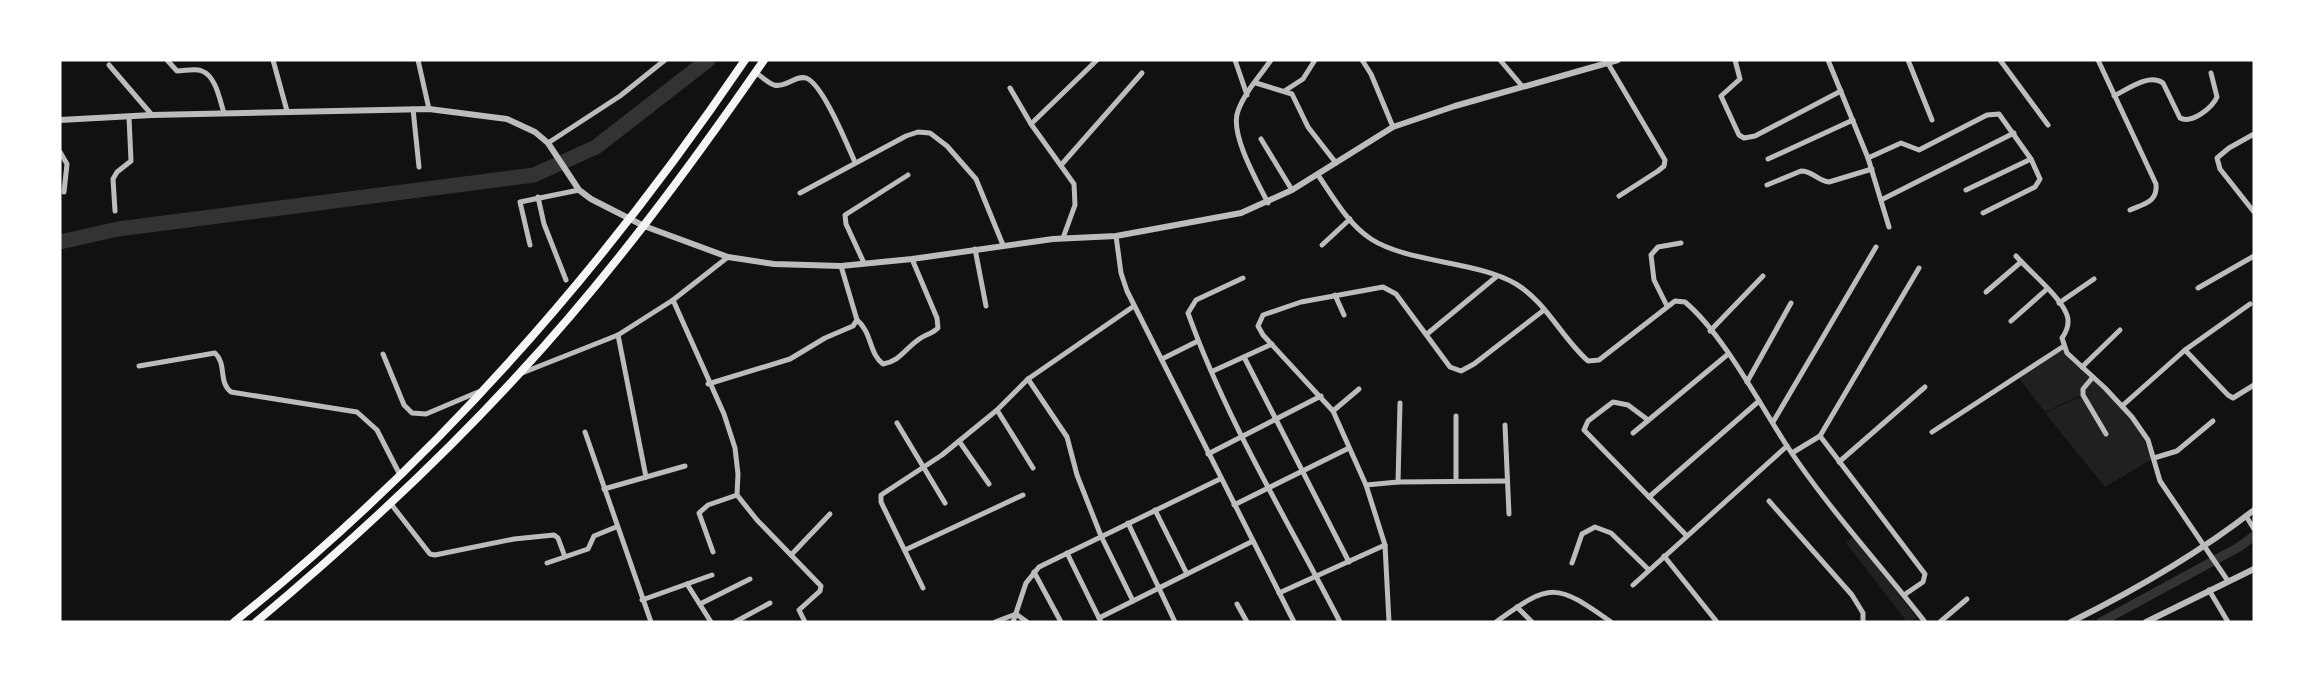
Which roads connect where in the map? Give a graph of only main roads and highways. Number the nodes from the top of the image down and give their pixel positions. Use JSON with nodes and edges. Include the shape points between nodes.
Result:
{"nodes":[{"id":1,"x":745,"y":60,"type":"edge"},
{"id":2,"x":764,"y":60,"type":"edge"},
{"id":3,"x":234,"y":622,"type":"edge"},
{"id":4,"x":256,"y":622,"type":"edge"}],
"edges":[{"from":1,"to":3,"type":"highway","via":[[630,220],[485,390],[325,545]]},
{"from":2,"to":4,"type":"highway","via":[[644,226],[518,375],[391,504]]}]}
